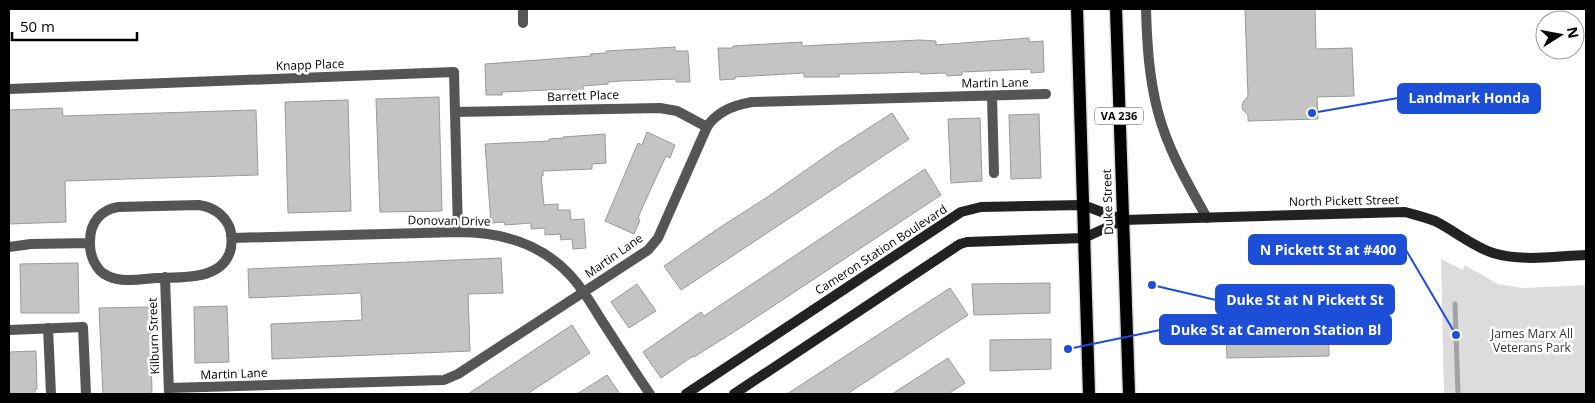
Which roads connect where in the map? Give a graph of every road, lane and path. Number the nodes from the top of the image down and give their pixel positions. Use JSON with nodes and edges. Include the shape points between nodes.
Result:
{"nodes":[{"id":1,"x":523,"y":9,"type":"edge"},
{"id":2,"x":1077,"y":9,"type":"edge"},
{"id":3,"x":1116,"y":9,"type":"edge"},
{"id":4,"x":1146,"y":9,"type":"edge"},
{"id":5,"x":523,"y":23,"type":"dead end"},
{"id":6,"x":9,"y":89,"type":"edge"},
{"id":7,"x":1046,"y":94,"type":"dead end"},
{"id":8,"x":992,"y":96,"type":"junction"},
{"id":9,"x":455,"y":112,"type":"junction"},
{"id":10,"x":707,"y":127,"type":"junction"},
{"id":11,"x":994,"y":173,"type":"dead end"},
{"id":12,"x":1083,"y":205,"type":"junction"},
{"id":13,"x":1207,"y":218,"type":"junction"},
{"id":14,"x":1123,"y":220,"type":"junction"},
{"id":15,"x":458,"y":232,"type":"junction"},
{"id":16,"x":232,"y":238,"type":"junction"},
{"id":17,"x":1084,"y":238,"type":"junction"},
{"id":18,"x":90,"y":243,"type":"junction"},
{"id":19,"x":9,"y":248,"type":"edge"},
{"id":20,"x":1586,"y":255,"type":"edge"},
{"id":21,"x":165,"y":277,"type":"junction"},
{"id":22,"x":584,"y":292,"type":"junction"},
{"id":23,"x":48,"y":328,"type":"junction"},
{"id":24,"x":9,"y":330,"type":"edge"},
{"id":25,"x":169,"y":391,"type":"edge"},
{"id":26,"x":51,"y":394,"type":"edge"},
{"id":27,"x":86,"y":394,"type":"edge"},
{"id":28,"x":650,"y":394,"type":"edge"},
{"id":29,"x":686,"y":394,"type":"edge"},
{"id":30,"x":734,"y":394,"type":"edge"},
{"id":31,"x":1089,"y":394,"type":"edge"},
{"id":32,"x":1129,"y":394,"type":"edge"}],
"edges":[{"from":1,"to":5,"type":"street"},
{"from":2,"to":12,"type":"main road","name":"Duke Street","number":"VA 236"},
{"from":3,"to":14,"type":"main road","name":"Duke Street","number":"VA 236"},
{"from":4,"to":13,"type":"street","via":[[1148,64],[1158,114],[1177,162]]},
{"from":6,"to":9,"type":"street","name":"Knapp Place","via":[[454,72]]},
{"from":7,"to":8,"type":"street","name":"Martin Lane"},
{"from":8,"to":10,"type":"street","name":"Martin Lane","via":[[752,102],[728,109]]},
{"from":8,"to":11,"type":"street"},
{"from":9,"to":10,"type":"street","name":"Barrett Place","via":[[660,108],[677,111]]},
{"from":9,"to":15,"type":"street","name":"Knapp Place"},
{"from":10,"to":22,"type":"street","name":"Martin Lane","via":[[654,244]]},
{"from":12,"to":14,"type":"street","name":"Cameron Station Boulevard"},
{"from":12,"to":17,"type":"main road","name":"Duke Street","number":"VA 236"},
{"from":12,"to":29,"type":"street","name":"Cameron Station Boulevard","via":[[981,207],[961,212]]},
{"from":13,"to":14,"type":"street","name":"North Pickett Street"},
{"from":13,"to":20,"type":"street","name":"North Pickett Street","via":[[1405,212],[1436,222],[1493,253],[1513,257]]},
{"from":14,"to":17,"type":"street"},
{"from":14,"to":32,"type":"main road","name":"Duke Street","number":"VA 236"},
{"from":15,"to":16,"type":"street","name":"Donovan Drive"},
{"from":15,"to":22,"type":"street","name":"Donovan Drive","via":[[494,234],[534,247],[558,263]]},
{"from":16,"to":18,"type":"street","via":[[226,221],[215,210],[205,206],[126,206],[108,209],[97,216]]},
{"from":16,"to":21,"type":"street","via":[[229,254],[214,271],[198,276]]},
{"from":17,"to":30,"type":"street","via":[[960,244]]},
{"from":17,"to":31,"type":"main road","name":"Duke Street","number":"VA 236"},
{"from":18,"to":19,"type":"street","via":[[31,244]]},
{"from":18,"to":21,"type":"street","via":[[94,261],[108,276],[125,279]]},
{"from":21,"to":25,"type":"street","name":"Kilburn Street"},
{"from":22,"to":25,"type":"street","name":"Martin Lane","via":[[444,380]]},
{"from":22,"to":28,"type":"street","name":"Donovan Drive"},
{"from":23,"to":24,"type":"street"},
{"from":23,"to":26,"type":"street"},
{"from":23,"to":27,"type":"street","via":[[83,327]]}]}
